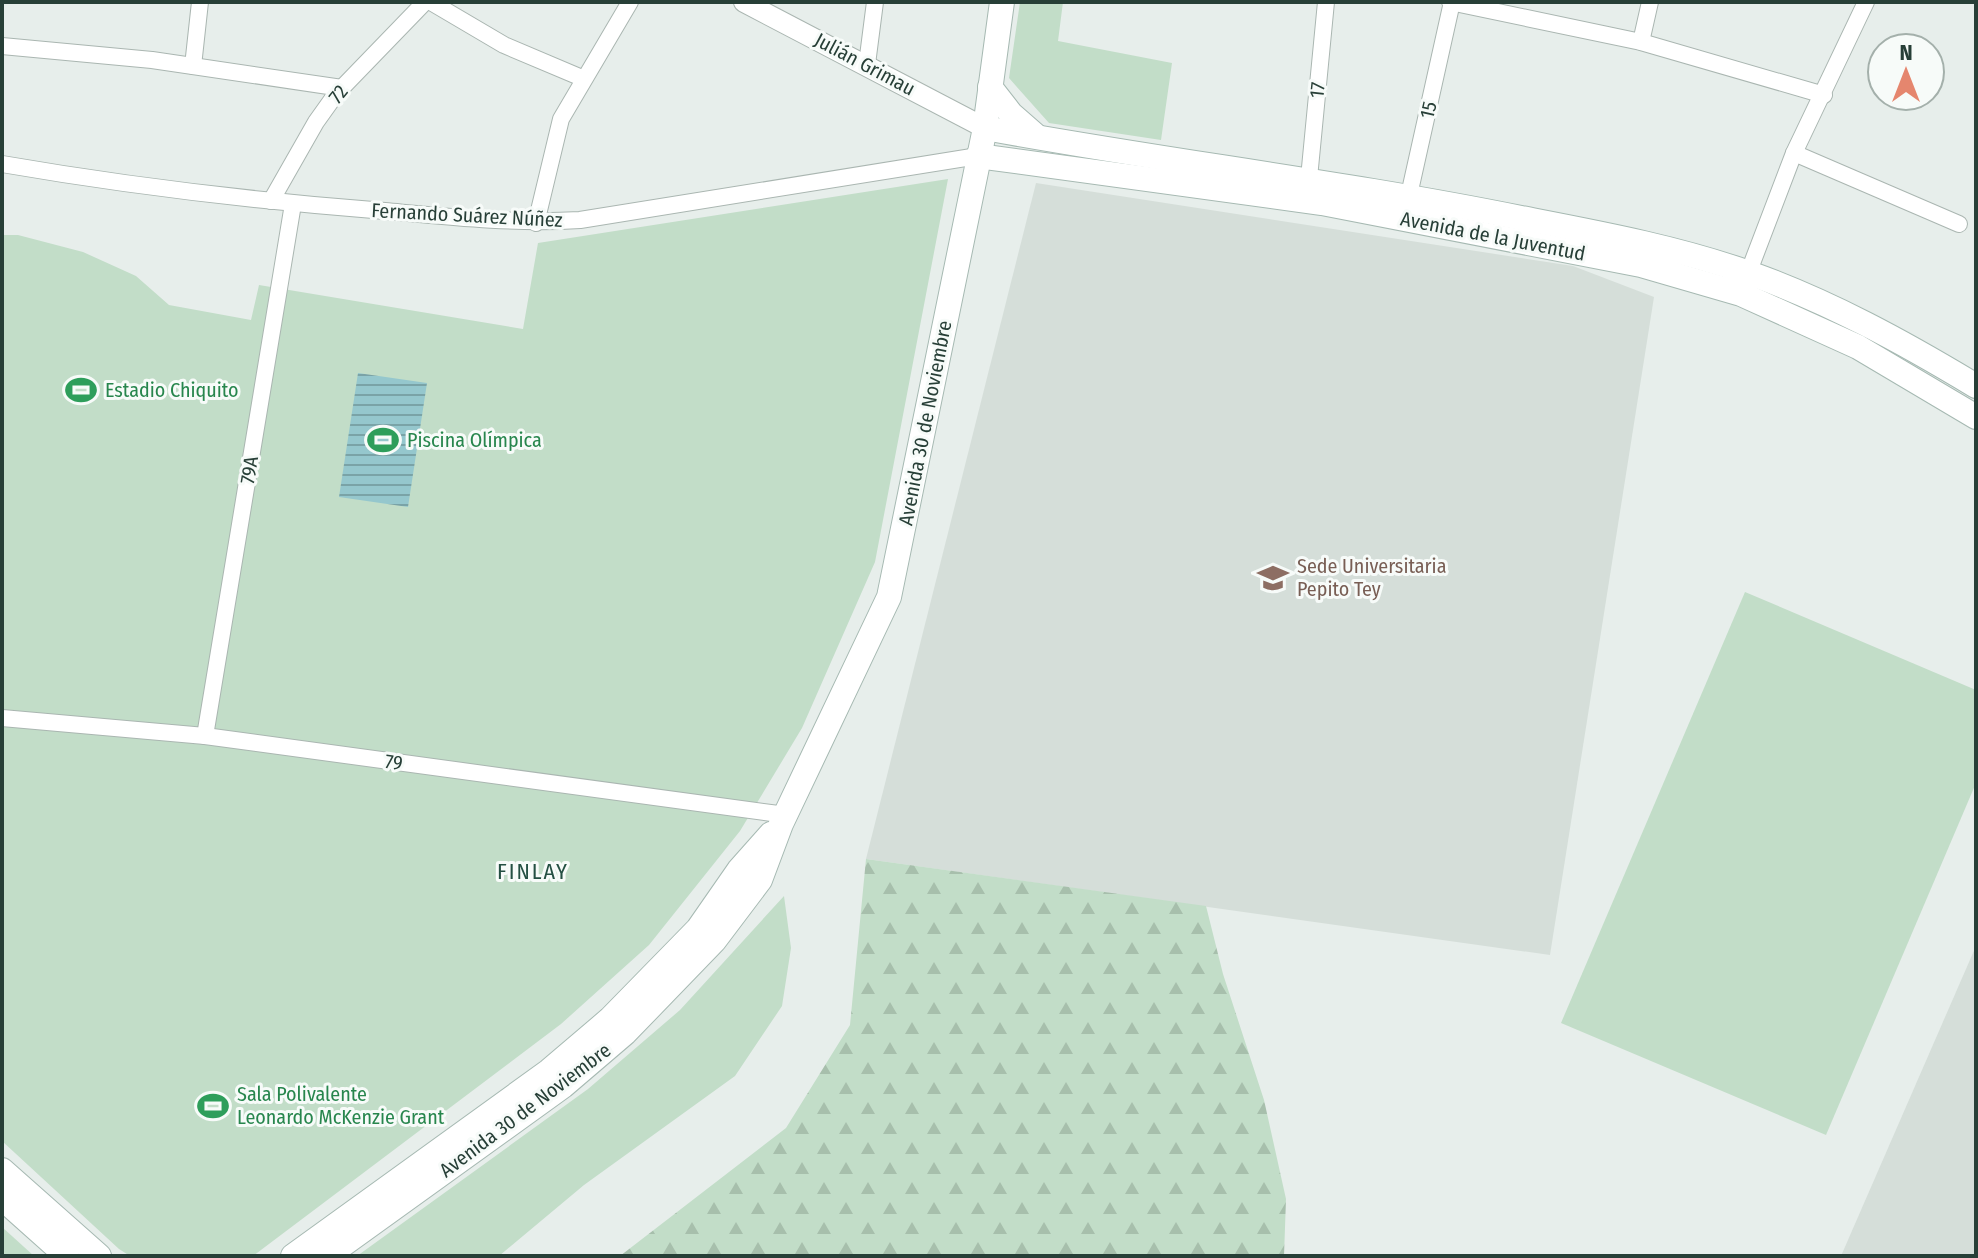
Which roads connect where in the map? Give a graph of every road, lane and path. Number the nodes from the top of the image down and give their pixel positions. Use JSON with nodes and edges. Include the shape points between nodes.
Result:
{"nodes":[{"id":1,"x":200,"y":2,"type":"edge"},
{"id":2,"x":428,"y":2,"type":"edge"},
{"id":3,"x":630,"y":2,"type":"edge"},
{"id":4,"x":744,"y":2,"type":"edge"},
{"id":5,"x":875,"y":2,"type":"edge"},
{"id":6,"x":1002,"y":2,"type":"edge"},
{"id":7,"x":1326,"y":2,"type":"edge"},
{"id":8,"x":1451,"y":2,"type":"edge"},
{"id":9,"x":1650,"y":2,"type":"edge"},
{"id":10,"x":1866,"y":2,"type":"edge"},
{"id":11,"x":1641,"y":42,"type":"junction"},
{"id":12,"x":2,"y":46,"type":"edge"},
{"id":13,"x":867,"y":64,"type":"junction"},
{"id":14,"x":193,"y":66,"type":"junction"},
{"id":15,"x":582,"y":78,"type":"junction"},
{"id":16,"x":990,"y":87,"type":"junction"},
{"id":17,"x":342,"y":88,"type":"junction"},
{"id":18,"x":1824,"y":95,"type":"junction"},
{"id":19,"x":985,"y":128,"type":"junction"},
{"id":20,"x":1037,"y":137,"type":"junction"},
{"id":21,"x":1794,"y":153,"type":"junction"},
{"id":22,"x":978,"y":156,"type":"junction"},
{"id":23,"x":1012,"y":161,"type":"junction"},
{"id":24,"x":2,"y":164,"type":"edge"},
{"id":25,"x":1309,"y":178,"type":"junction"},
{"id":26,"x":971,"y":193,"type":"junction"},
{"id":27,"x":271,"y":201,"type":"junction"},
{"id":28,"x":293,"y":204,"type":"junction"},
{"id":29,"x":1406,"y":207,"type":"junction"},
{"id":30,"x":536,"y":223,"type":"junction"},
{"id":31,"x":1959,"y":224,"type":"dead end"},
{"id":32,"x":1745,"y":283,"type":"junction"},
{"id":33,"x":1976,"y":386,"type":"edge"},
{"id":34,"x":1976,"y":417,"type":"edge"},
{"id":35,"x":2,"y":718,"type":"edge"},
{"id":36,"x":205,"y":736,"type":"junction"},
{"id":37,"x":783,"y":819,"type":"junction"},
{"id":38,"x":2,"y":1170,"type":"edge"},
{"id":39,"x":2,"y":1198,"type":"edge"},
{"id":40,"x":67,"y":1256,"type":"edge"},
{"id":41,"x":99,"y":1256,"type":"edge"},
{"id":42,"x":293,"y":1256,"type":"edge"},
{"id":43,"x":327,"y":1256,"type":"edge"}],
"edges":[{"from":1,"to":14,"type":"street"},
{"from":2,"to":15,"type":"street","via":[[504,45]]},
{"from":2,"to":17,"type":"street","name":"72"},
{"from":3,"to":15,"type":"street"},
{"from":4,"to":13,"type":"street","name":"Julián Grimau"},
{"from":5,"to":13,"type":"street"},
{"from":6,"to":16,"type":"main road","name":"Avenida 30 de Noviembre"},
{"from":7,"to":25,"type":"street","name":"17"},
{"from":8,"to":11,"type":"street"},
{"from":8,"to":29,"type":"street","name":"15"},
{"from":9,"to":11,"type":"street"},
{"from":10,"to":18,"type":"street"},
{"from":11,"to":18,"type":"street"},
{"from":12,"to":14,"type":"street"},
{"from":13,"to":19,"type":"street","name":"Julián Grimau"},
{"from":14,"to":17,"type":"street"},
{"from":15,"to":30,"type":"street","via":[[561,119]]},
{"from":16,"to":19,"type":"main road","name":"Avenida 30 de Noviembre"},
{"from":16,"to":20,"type":"main road"},
{"from":17,"to":27,"type":"street","name":"72"},
{"from":18,"to":21,"type":"street"},
{"from":19,"to":20,"type":"main road","name":"Avenida de la Juventud"},
{"from":19,"to":22,"type":"main road","name":"Avenida 30 de Noviembre"},
{"from":20,"to":25,"type":"main road","name":"Avenida de la Juventud"},
{"from":21,"to":31,"type":"street"},
{"from":21,"to":32,"type":"street"},
{"from":22,"to":23,"type":"main road","name":"Avenida de la Juventud"},
{"from":22,"to":26,"type":"main road","name":"Avenida 30 de Noviembre"},
{"from":22,"to":30,"type":"street","name":"Fernando Suárez Núñez"},
{"from":23,"to":26,"type":"main road","via":[[986,176]]},
{"from":23,"to":29,"type":"main road","name":"Avenida de la Juventud","via":[[1322,203]]},
{"from":24,"to":27,"type":"street","name":"Fernando Suárez Núñez"},
{"from":25,"to":29,"type":"main road","name":"Avenida de la Juventud"},
{"from":26,"to":37,"type":"main road","name":"Avenida 30 de Noviembre","via":[[889,597]]},
{"from":27,"to":28,"type":"street","name":"Fernando Suárez Núñez"},
{"from":28,"to":30,"type":"street","name":"Fernando Suárez Núñez"},
{"from":28,"to":36,"type":"street","name":"79A"},
{"from":29,"to":32,"type":"main road","name":"Avenida de la Juventud","via":[[1644,254]]},
{"from":32,"to":33,"type":"main road","name":"Avenida de la Juventud","via":[[1884,331]]},
{"from":32,"to":34,"type":"main road","name":"Avenida de la Juventud"},
{"from":35,"to":36,"type":"street","name":"79"},
{"from":36,"to":37,"type":"street","name":"79"},
{"from":37,"to":42,"type":"main road","name":"Avenida 30 de Noviembre","via":[[698,929],[610,1019],[549,1071]]},
{"from":37,"to":43,"type":"main road","name":"Avenida 30 de Noviembre","via":[[760,880],[714,941],[625,1033],[563,1086]]},
{"from":38,"to":41,"type":"main road"},
{"from":39,"to":40,"type":"main road"}]}
